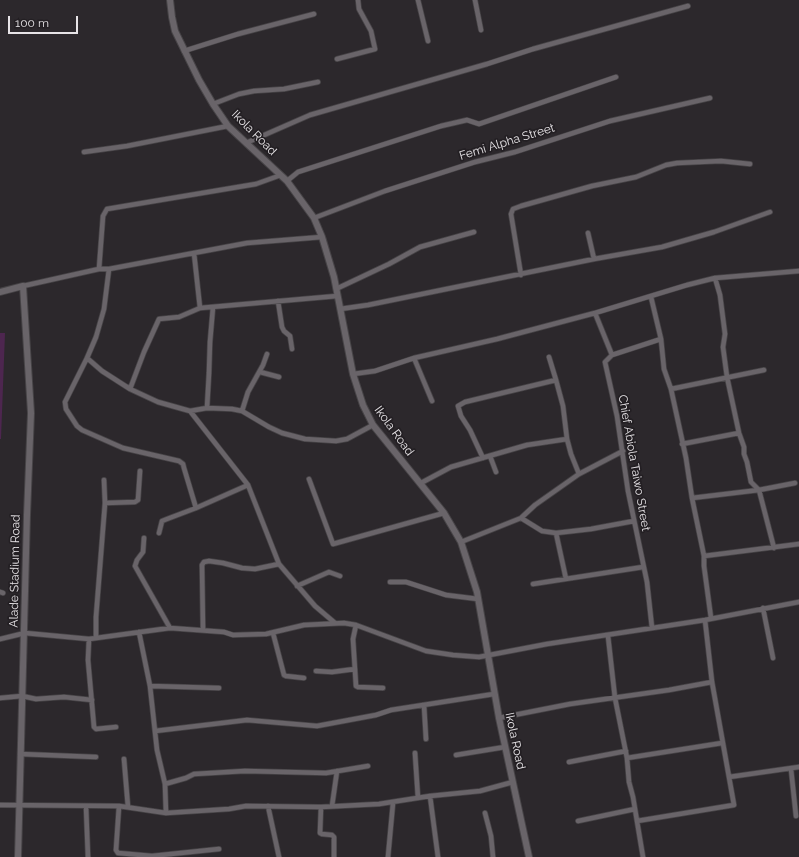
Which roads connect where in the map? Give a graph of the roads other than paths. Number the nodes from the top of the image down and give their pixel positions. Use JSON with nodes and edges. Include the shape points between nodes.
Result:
{"nodes":[{"id":1,"x":170,"y":0,"type":"edge"},
{"id":2,"x":358,"y":0,"type":"edge"},
{"id":3,"x":418,"y":0,"type":"edge"},
{"id":4,"x":476,"y":0,"type":"edge"},
{"id":5,"x":688,"y":6,"type":"dead end"},
{"id":6,"x":314,"y":14,"type":"dead end"},
{"id":7,"x":481,"y":30,"type":"dead end"},
{"id":8,"x":428,"y":41,"type":"dead end"},
{"id":9,"x":184,"y":51,"type":"junction"},
{"id":10,"x":337,"y":59,"type":"dead end"},
{"id":11,"x":616,"y":77,"type":"dead end"},
{"id":12,"x":318,"y":82,"type":"dead end"},
{"id":13,"x":710,"y":98,"type":"dead end"},
{"id":14,"x":213,"y":104,"type":"junction"},
{"id":15,"x":228,"y":126,"type":"junction"},
{"id":16,"x":246,"y":143,"type":"junction"},
{"id":17,"x":84,"y":152,"type":"dead end"},
{"id":18,"x":750,"y":164,"type":"dead end"},
{"id":19,"x":281,"y":175,"type":"junction"},
{"id":20,"x":286,"y":182,"type":"junction"},
{"id":21,"x":770,"y":212,"type":"dead end"},
{"id":22,"x":314,"y":218,"type":"junction"},
{"id":23,"x":474,"y":232,"type":"dead end"},
{"id":24,"x":588,"y":233,"type":"dead end"},
{"id":25,"x":322,"y":237,"type":"junction"},
{"id":26,"x":194,"y":253,"type":"junction"},
{"id":27,"x":594,"y":259,"type":"junction"},
{"id":28,"x":99,"y":269,"type":"junction"},
{"id":29,"x":109,"y":269,"type":"junction"},
{"id":30,"x":799,"y":271,"type":"edge"},
{"id":31,"x":521,"y":274,"type":"junction"},
{"id":32,"x":715,"y":278,"type":"junction"},
{"id":33,"x":23,"y":286,"type":"junction"},
{"id":34,"x":336,"y":289,"type":"junction"},
{"id":35,"x":0,"y":292,"type":"edge"},
{"id":36,"x":337,"y":296,"type":"junction"},
{"id":37,"x":651,"y":297,"type":"junction"},
{"id":38,"x":278,"y":301,"type":"junction"},
{"id":39,"x":213,"y":307,"type":"junction"},
{"id":40,"x":200,"y":308,"type":"junction"},
{"id":41,"x":340,"y":309,"type":"junction"},
{"id":42,"x":595,"y":314,"type":"junction"},
{"id":43,"x":661,"y":339,"type":"junction"},
{"id":44,"x":292,"y":349,"type":"dead end"},
{"id":45,"x":267,"y":354,"type":"dead end"},
{"id":46,"x":612,"y":355,"type":"junction"},
{"id":47,"x":549,"y":357,"type":"dead end"},
{"id":48,"x":87,"y":358,"type":"junction"},
{"id":49,"x":414,"y":358,"type":"junction"},
{"id":50,"x":764,"y":370,"type":"dead end"},
{"id":51,"x":260,"y":372,"type":"junction"},
{"id":52,"x":353,"y":374,"type":"junction"},
{"id":53,"x":279,"y":377,"type":"dead end"},
{"id":54,"x":727,"y":377,"type":"junction"},
{"id":55,"x":556,"y":380,"type":"junction"},
{"id":56,"x":130,"y":389,"type":"junction"},
{"id":57,"x":671,"y":389,"type":"junction"},
{"id":58,"x":432,"y":401,"type":"dead end"},
{"id":59,"x":207,"y":408,"type":"junction"},
{"id":60,"x":190,"y":411,"type":"junction"},
{"id":61,"x":242,"y":411,"type":"junction"},
{"id":62,"x":373,"y":425,"type":"junction"},
{"id":63,"x":739,"y":433,"type":"junction"},
{"id":64,"x":568,"y":439,"type":"junction"},
{"id":65,"x":682,"y":444,"type":"junction"},
{"id":66,"x":623,"y":451,"type":"junction"},
{"id":67,"x":490,"y":456,"type":"junction"},
{"id":68,"x":482,"y":458,"type":"junction"},
{"id":69,"x":140,"y":471,"type":"dead end"},
{"id":70,"x":496,"y":472,"type":"dead end"},
{"id":71,"x":579,"y":474,"type":"junction"},
{"id":72,"x":104,"y":480,"type":"dead end"},
{"id":73,"x":309,"y":480,"type":"dead end"},
{"id":74,"x":421,"y":483,"type":"junction"},
{"id":75,"x":795,"y":483,"type":"dead end"},
{"id":76,"x":248,"y":485,"type":"junction"},
{"id":77,"x":759,"y":490,"type":"junction"},
{"id":78,"x":692,"y":498,"type":"junction"},
{"id":79,"x":105,"y":503,"type":"junction"},
{"id":80,"x":196,"y":508,"type":"junction"},
{"id":81,"x":444,"y":513,"type":"junction"},
{"id":82,"x":521,"y":518,"type":"junction"},
{"id":83,"x":634,"y":521,"type":"junction"},
{"id":84,"x":159,"y":533,"type":"dead end"},
{"id":85,"x":556,"y":533,"type":"junction"},
{"id":86,"x":144,"y":538,"type":"dead end"},
{"id":87,"x":461,"y":542,"type":"junction"},
{"id":88,"x":799,"y":544,"type":"edge"},
{"id":89,"x":774,"y":548,"type":"junction"},
{"id":90,"x":704,"y":556,"type":"junction"},
{"id":91,"x":279,"y":564,"type":"junction"},
{"id":92,"x":643,"y":567,"type":"junction"},
{"id":93,"x":340,"y":576,"type":"dead end"},
{"id":94,"x":566,"y":579,"type":"junction"},
{"id":95,"x":390,"y":582,"type":"dead end"},
{"id":96,"x":533,"y":584,"type":"dead end"},
{"id":97,"x":297,"y":586,"type":"junction"},
{"id":98,"x":478,"y":599,"type":"junction"},
{"id":99,"x":799,"y":602,"type":"edge"},
{"id":100,"x":763,"y":608,"type":"junction"},
{"id":101,"x":712,"y":618,"type":"junction"},
{"id":102,"x":705,"y":620,"type":"junction"},
{"id":103,"x":335,"y":623,"type":"junction"},
{"id":104,"x":356,"y":625,"type":"junction"},
{"id":105,"x":170,"y":628,"type":"junction"},
{"id":106,"x":652,"y":628,"type":"junction"},
{"id":107,"x":204,"y":630,"type":"junction"},
{"id":108,"x":139,"y":632,"type":"junction"},
{"id":109,"x":25,"y":633,"type":"junction"},
{"id":110,"x":273,"y":633,"type":"junction"},
{"id":111,"x":608,"y":636,"type":"junction"},
{"id":112,"x":96,"y":638,"type":"junction"},
{"id":113,"x":0,"y":639,"type":"edge"},
{"id":114,"x":89,"y":639,"type":"junction"},
{"id":115,"x":487,"y":655,"type":"junction"},
{"id":116,"x":773,"y":658,"type":"dead end"},
{"id":117,"x":355,"y":669,"type":"junction"},
{"id":118,"x":316,"y":671,"type":"dead end"},
{"id":119,"x":304,"y":678,"type":"dead end"},
{"id":120,"x":712,"y":682,"type":"junction"},
{"id":121,"x":150,"y":686,"type":"junction"},
{"id":122,"x":219,"y":688,"type":"dead end"},
{"id":123,"x":383,"y":688,"type":"dead end"},
{"id":124,"x":494,"y":694,"type":"junction"},
{"id":125,"x":22,"y":696,"type":"junction"},
{"id":126,"x":0,"y":698,"type":"edge"},
{"id":127,"x":616,"y":698,"type":"junction"},
{"id":128,"x":92,"y":700,"type":"junction"},
{"id":129,"x":424,"y":705,"type":"junction"},
{"id":130,"x":499,"y":718,"type":"junction"},
{"id":131,"x":116,"y":727,"type":"dead end"},
{"id":132,"x":155,"y":731,"type":"junction"},
{"id":133,"x":426,"y":739,"type":"dead end"},
{"id":134,"x":722,"y":743,"type":"junction"},
{"id":135,"x":505,"y":747,"type":"junction"},
{"id":136,"x":626,"y":751,"type":"junction"},
{"id":137,"x":415,"y":753,"type":"dead end"},
{"id":138,"x":20,"y":754,"type":"junction"},
{"id":139,"x":456,"y":755,"type":"dead end"},
{"id":140,"x":96,"y":757,"type":"dead end"},
{"id":141,"x":627,"y":758,"type":"junction"},
{"id":142,"x":124,"y":759,"type":"dead end"},
{"id":143,"x":569,"y":762,"type":"dead end"},
{"id":144,"x":368,"y":766,"type":"dead end"},
{"id":145,"x":799,"y":767,"type":"edge"},
{"id":146,"x":791,"y":769,"type":"junction"},
{"id":147,"x":337,"y":771,"type":"junction"},
{"id":148,"x":729,"y":777,"type":"junction"},
{"id":149,"x":513,"y":782,"type":"junction"},
{"id":150,"x":164,"y":784,"type":"junction"},
{"id":151,"x":430,"y":796,"type":"junction"},
{"id":152,"x":418,"y":798,"type":"junction"},
{"id":153,"x":393,"y":803,"type":"junction"},
{"id":154,"x":0,"y":805,"type":"edge"},
{"id":155,"x":19,"y":805,"type":"junction"},
{"id":156,"x":86,"y":806,"type":"junction"},
{"id":157,"x":119,"y":806,"type":"junction"},
{"id":158,"x":268,"y":806,"type":"junction"},
{"id":159,"x":332,"y":806,"type":"junction"},
{"id":160,"x":128,"y":807,"type":"junction"},
{"id":161,"x":321,"y":807,"type":"junction"},
{"id":162,"x":635,"y":809,"type":"junction"},
{"id":163,"x":166,"y":813,"type":"junction"},
{"id":164,"x":485,"y":813,"type":"dead end"},
{"id":165,"x":796,"y":816,"type":"dead end"},
{"id":166,"x":578,"y":821,"type":"dead end"},
{"id":167,"x":637,"y":821,"type":"junction"},
{"id":168,"x":219,"y":849,"type":"dead end"},
{"id":169,"x":18,"y":857,"type":"edge"},
{"id":170,"x":88,"y":857,"type":"edge"},
{"id":171,"x":279,"y":857,"type":"edge"},
{"id":172,"x":334,"y":857,"type":"edge"},
{"id":173,"x":388,"y":857,"type":"edge"},
{"id":174,"x":438,"y":857,"type":"edge"},
{"id":175,"x":493,"y":857,"type":"edge"},
{"id":176,"x":529,"y":857,"type":"edge"},
{"id":177,"x":643,"y":857,"type":"edge"}],
"edges":[{"from":1,"to":9,"type":"street","name":"Ikola Road","via":[[175,31]]},
{"from":2,"to":10,"type":"street","via":[[375,49]]},
{"from":3,"to":8,"type":"street"},
{"from":4,"to":7,"type":"street"},
{"from":5,"to":16,"type":"street","via":[[533,48],[487,64],[310,115]]},
{"from":6,"to":9,"type":"street"},
{"from":9,"to":14,"type":"street","name":"Ikola Road"},
{"from":11,"to":20,"type":"street","via":[[479,124],[467,120],[441,126],[298,172]]},
{"from":12,"to":14,"type":"street","via":[[239,94]]},
{"from":13,"to":22,"type":"street","name":"Femi Alpha Street","via":[[610,121],[385,191]]},
{"from":14,"to":15,"type":"street","name":"Ikola Road"},
{"from":15,"to":16,"type":"street","name":"Ikola Road"},
{"from":15,"to":17,"type":"street"},
{"from":16,"to":19,"type":"street","name":"Ikola Road"},
{"from":18,"to":31,"type":"street","via":[[721,161],[666,165],[636,176],[521,206],[511,214]]},
{"from":19,"to":20,"type":"street","name":"Ikola Road"},
{"from":19,"to":28,"type":"street","via":[[256,184],[107,209],[103,216]]},
{"from":20,"to":22,"type":"street","name":"Ikola Road"},
{"from":21,"to":27,"type":"street","via":[[671,245]]},
{"from":22,"to":25,"type":"street","name":"Ikola Road"},
{"from":23,"to":34,"type":"street","via":[[420,247]]},
{"from":24,"to":27,"type":"street"},
{"from":25,"to":26,"type":"street","via":[[247,243]]},
{"from":25,"to":34,"type":"street","name":"Ikola Road"},
{"from":26,"to":29,"type":"street"},
{"from":26,"to":40,"type":"street"},
{"from":27,"to":31,"type":"street"},
{"from":28,"to":29,"type":"street"},
{"from":28,"to":33,"type":"street"},
{"from":29,"to":48,"type":"street","via":[[104,309]]},
{"from":30,"to":32,"type":"street"},
{"from":31,"to":41,"type":"street"},
{"from":32,"to":37,"type":"street"},
{"from":32,"to":54,"type":"street","via":[[725,334],[723,347]]},
{"from":33,"to":35,"type":"street"},
{"from":33,"to":109,"type":"street","name":"Alade Stadium Road","via":[[31,413]]},
{"from":34,"to":36,"type":"street","name":"Ikola Road"},
{"from":36,"to":38,"type":"street"},
{"from":36,"to":41,"type":"street","name":"Ikola Road"},
{"from":37,"to":42,"type":"street"},
{"from":37,"to":43,"type":"street"},
{"from":38,"to":39,"type":"street"},
{"from":38,"to":44,"type":"street","via":[[282,327],[290,336]]},
{"from":39,"to":40,"type":"street"},
{"from":39,"to":59,"type":"street"},
{"from":40,"to":56,"type":"street","via":[[179,317],[158,320]]},
{"from":41,"to":52,"type":"street","name":"Ikola Road"},
{"from":42,"to":46,"type":"street"},
{"from":42,"to":49,"type":"street"},
{"from":43,"to":46,"type":"street"},
{"from":43,"to":57,"type":"street","via":[[664,369]]},
{"from":45,"to":51,"type":"street"},
{"from":46,"to":66,"type":"street","name":"Chief Abiola Taiwo Street","via":[[605,365]]},
{"from":47,"to":55,"type":"street"},
{"from":48,"to":56,"type":"street"},
{"from":48,"to":80,"type":"street","via":[[65,402],[69,415],[82,430],[123,448],[179,461],[183,464]]},
{"from":49,"to":52,"type":"street"},
{"from":49,"to":58,"type":"street"},
{"from":50,"to":54,"type":"street"},
{"from":51,"to":53,"type":"street"},
{"from":51,"to":61,"type":"street","via":[[248,392]]},
{"from":52,"to":62,"type":"street","name":"Ikola Road","via":[[362,405]]},
{"from":54,"to":57,"type":"street"},
{"from":54,"to":63,"type":"street"},
{"from":55,"to":64,"type":"street"},
{"from":55,"to":68,"type":"street","via":[[465,402],[458,406]]},
{"from":56,"to":60,"type":"street","via":[[158,402]]},
{"from":57,"to":65,"type":"street"},
{"from":59,"to":60,"type":"street"},
{"from":59,"to":61,"type":"street"},
{"from":60,"to":76,"type":"street"},
{"from":61,"to":62,"type":"street","via":[[275,430],[305,439],[336,441],[351,437]]},
{"from":62,"to":74,"type":"street","name":"Ikola Road"},
{"from":63,"to":65,"type":"street"},
{"from":63,"to":77,"type":"street","via":[[751,482]]},
{"from":64,"to":67,"type":"street","via":[[527,445]]},
{"from":64,"to":71,"type":"street"},
{"from":65,"to":78,"type":"street"},
{"from":66,"to":71,"type":"street"},
{"from":66,"to":83,"type":"street","name":"Chief Abiola Taiwo Street"},
{"from":67,"to":68,"type":"street"},
{"from":67,"to":70,"type":"street"},
{"from":68,"to":74,"type":"street","via":[[451,467]]},
{"from":69,"to":79,"type":"street","via":[[138,500]]},
{"from":71,"to":82,"type":"street"},
{"from":72,"to":79,"type":"street"},
{"from":73,"to":81,"type":"street","via":[[333,544]]},
{"from":74,"to":81,"type":"street","name":"Ikola Road"},
{"from":75,"to":77,"type":"street"},
{"from":76,"to":80,"type":"street"},
{"from":76,"to":91,"type":"street"},
{"from":77,"to":78,"type":"street"},
{"from":77,"to":89,"type":"street"},
{"from":78,"to":90,"type":"street"},
{"from":79,"to":112,"type":"street"},
{"from":80,"to":84,"type":"street","via":[[162,521]]},
{"from":81,"to":87,"type":"street","name":"Ikola Road"},
{"from":82,"to":85,"type":"street","via":[[542,530]]},
{"from":82,"to":87,"type":"street"},
{"from":83,"to":85,"type":"street","via":[[591,530]]},
{"from":83,"to":92,"type":"street","name":"Chief Abiola Taiwo Street"},
{"from":85,"to":94,"type":"street"},
{"from":86,"to":105,"type":"street","via":[[143,552],[135,566]]},
{"from":87,"to":98,"type":"street","name":"Ikola Road"},
{"from":88,"to":89,"type":"street"},
{"from":89,"to":90,"type":"street"},
{"from":90,"to":101,"type":"street"},
{"from":91,"to":97,"type":"street"},
{"from":91,"to":107,"type":"street","via":[[255,569],[204,562]]},
{"from":92,"to":94,"type":"street"},
{"from":92,"to":106,"type":"street","name":"Chief Abiola Taiwo Street"},
{"from":93,"to":97,"type":"street","via":[[327,573]]},
{"from":94,"to":96,"type":"street"},
{"from":95,"to":98,"type":"street","via":[[406,582],[446,595]]},
{"from":97,"to":103,"type":"street"},
{"from":98,"to":115,"type":"street","name":"Ikola Road"},
{"from":99,"to":100,"type":"street"},
{"from":100,"to":101,"type":"street"},
{"from":100,"to":116,"type":"street"},
{"from":101,"to":102,"type":"street"},
{"from":102,"to":106,"type":"street"},
{"from":102,"to":120,"type":"street"},
{"from":103,"to":104,"type":"street"},
{"from":103,"to":110,"type":"street","via":[[304,625]]},
{"from":104,"to":115,"type":"street","via":[[426,651],[478,657]]},
{"from":104,"to":117,"type":"street","via":[[353,638]]},
{"from":105,"to":107,"type":"street"},
{"from":105,"to":108,"type":"street"},
{"from":106,"to":111,"type":"street"},
{"from":107,"to":110,"type":"street","via":[[233,635]]},
{"from":108,"to":112,"type":"street"},
{"from":108,"to":121,"type":"street"},
{"from":109,"to":113,"type":"street"},
{"from":109,"to":114,"type":"street"},
{"from":109,"to":125,"type":"street","name":"Alade Stadium Road"},
{"from":110,"to":119,"type":"street","via":[[284,675]]},
{"from":111,"to":115,"type":"street"},
{"from":111,"to":127,"type":"street"},
{"from":112,"to":114,"type":"street"},
{"from":114,"to":128,"type":"street","via":[[88,660]]},
{"from":115,"to":124,"type":"street","name":"Ikola Road"},
{"from":117,"to":118,"type":"street"},
{"from":117,"to":123,"type":"street","via":[[358,687]]},
{"from":120,"to":127,"type":"street"},
{"from":120,"to":134,"type":"street"},
{"from":121,"to":122,"type":"street"},
{"from":121,"to":132,"type":"street"},
{"from":124,"to":129,"type":"street"},
{"from":124,"to":130,"type":"street","name":"Ikola Road"},
{"from":125,"to":126,"type":"street"},
{"from":125,"to":128,"type":"street","via":[[36,699],[64,697]]},
{"from":125,"to":138,"type":"street","name":"Alade Stadium Road"},
{"from":127,"to":130,"type":"street"},
{"from":127,"to":136,"type":"street"},
{"from":128,"to":131,"type":"street","via":[[95,728]]},
{"from":129,"to":132,"type":"street","via":[[317,726],[247,720]]},
{"from":129,"to":133,"type":"street"},
{"from":130,"to":135,"type":"street","name":"Ikola Road"},
{"from":132,"to":150,"type":"street"},
{"from":134,"to":141,"type":"street"},
{"from":134,"to":148,"type":"street"},
{"from":135,"to":139,"type":"street"},
{"from":135,"to":149,"type":"street","name":"Ikola Road"},
{"from":136,"to":141,"type":"street"},
{"from":136,"to":143,"type":"street"},
{"from":137,"to":152,"type":"street"},
{"from":138,"to":140,"type":"street"},
{"from":138,"to":155,"type":"street","name":"Alade Stadium Road"},
{"from":141,"to":162,"type":"street"},
{"from":142,"to":160,"type":"street"},
{"from":144,"to":147,"type":"street"},
{"from":145,"to":146,"type":"street"},
{"from":146,"to":148,"type":"street"},
{"from":146,"to":165,"type":"street"},
{"from":147,"to":150,"type":"street","via":[[194,774]]},
{"from":147,"to":159,"type":"street"},
{"from":148,"to":167,"type":"street","via":[[734,805]]},
{"from":149,"to":151,"type":"street","via":[[480,791]]},
{"from":149,"to":176,"type":"street","name":"Ikola Road"},
{"from":150,"to":163,"type":"street"},
{"from":151,"to":152,"type":"street"},
{"from":151,"to":174,"type":"street"},
{"from":152,"to":153,"type":"street"},
{"from":153,"to":159,"type":"street"},
{"from":153,"to":173,"type":"street"},
{"from":154,"to":155,"type":"street"},
{"from":155,"to":156,"type":"street"},
{"from":155,"to":169,"type":"street","name":"Alade Stadium Road"},
{"from":156,"to":157,"type":"street"},
{"from":156,"to":170,"type":"street"},
{"from":157,"to":160,"type":"street"},
{"from":157,"to":168,"type":"street","via":[[116,850],[118,853],[152,856]]},
{"from":158,"to":161,"type":"street"},
{"from":158,"to":163,"type":"street"},
{"from":158,"to":171,"type":"street"},
{"from":159,"to":161,"type":"street"},
{"from":160,"to":163,"type":"street"},
{"from":161,"to":172,"type":"street","via":[[320,833],[334,837]]},
{"from":162,"to":166,"type":"street"},
{"from":162,"to":167,"type":"street"},
{"from":164,"to":175,"type":"street"},
{"from":167,"to":177,"type":"street"}]}
